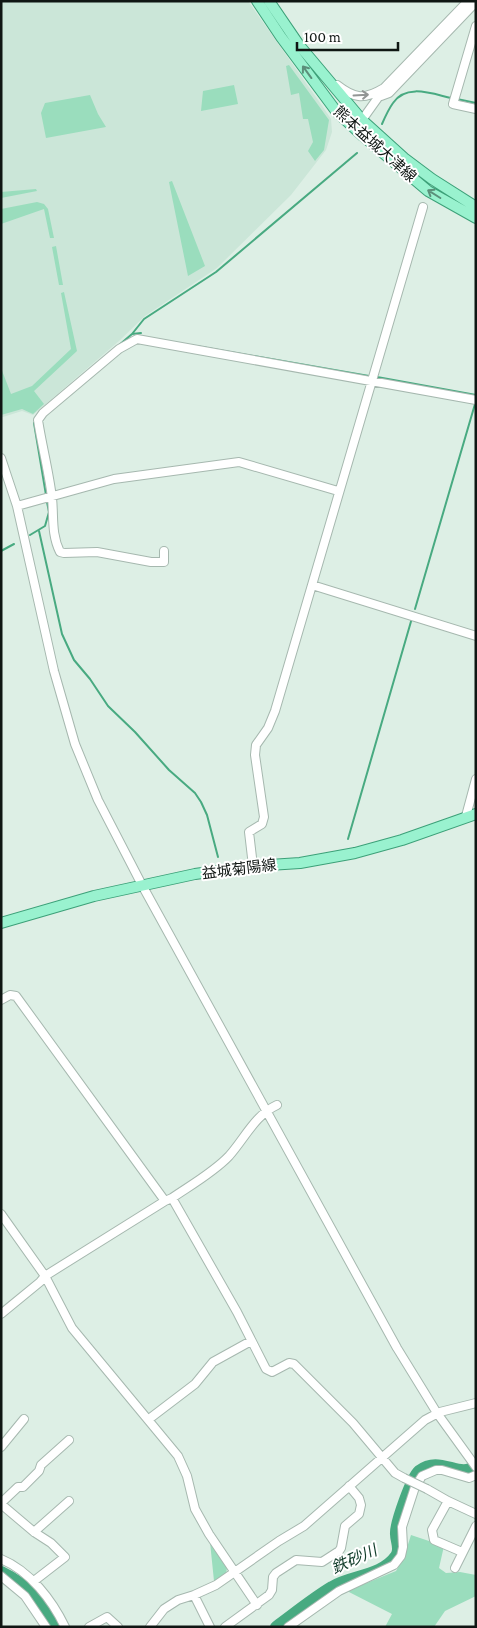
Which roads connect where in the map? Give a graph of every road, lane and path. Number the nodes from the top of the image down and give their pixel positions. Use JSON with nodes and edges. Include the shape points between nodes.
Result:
{"nodes":[{"id":1,"x":257,"y":1,"type":"edge"},
{"id":2,"x":269,"y":1,"type":"edge"},
{"id":3,"x":468,"y":1,"type":"edge"},
{"id":4,"x":476,"y":2,"type":"edge"},
{"id":5,"x":476,"y":26,"type":"edge"},
{"id":6,"x":299,"y":45,"type":"junction"},
{"id":7,"x":382,"y":92,"type":"junction"},
{"id":8,"x":476,"y":109,"type":"edge"},
{"id":9,"x":336,"y":110,"type":"junction"},
{"id":10,"x":362,"y":120,"type":"junction"},
{"id":11,"x":363,"y":136,"type":"junction"},
{"id":12,"x":423,"y":207,"type":"dead end"},
{"id":13,"x":476,"y":207,"type":"edge"},
{"id":14,"x":476,"y":218,"type":"edge"},
{"id":15,"x":372,"y":381,"type":"junction"},
{"id":16,"x":476,"y":400,"type":"edge"},
{"id":17,"x":1,"y":458,"type":"edge"},
{"id":18,"x":338,"y":491,"type":"junction"},
{"id":19,"x":52,"y":497,"type":"junction"},
{"id":20,"x":17,"y":506,"type":"junction"},
{"id":21,"x":164,"y":551,"type":"dead end"},
{"id":22,"x":312,"y":586,"type":"junction"},
{"id":23,"x":476,"y":636,"type":"edge"},
{"id":24,"x":476,"y":779,"type":"edge"},
{"id":25,"x":471,"y":815,"type":"edge"},
{"id":26,"x":253,"y":866,"type":"junction"},
{"id":27,"x":142,"y":885,"type":"junction"},
{"id":28,"x":1,"y":923,"type":"edge"},
{"id":29,"x":1,"y":1000,"type":"edge"},
{"id":30,"x":277,"y":1105,"type":"dead end"},
{"id":31,"x":267,"y":1110,"type":"junction"},
{"id":32,"x":169,"y":1199,"type":"junction"},
{"id":33,"x":1,"y":1214,"type":"edge"},
{"id":34,"x":45,"y":1276,"type":"junction"},
{"id":35,"x":1,"y":1314,"type":"edge"},
{"id":36,"x":251,"y":1341,"type":"junction"},
{"id":37,"x":476,"y":1403,"type":"edge"},
{"id":38,"x":437,"y":1413,"type":"junction"},
{"id":39,"x":24,"y":1419,"type":"dead end"},
{"id":40,"x":148,"y":1419,"type":"junction"},
{"id":41,"x":69,"y":1440,"type":"dead end"},
{"id":42,"x":1,"y":1447,"type":"edge"},
{"id":43,"x":382,"y":1458,"type":"junction"},
{"id":44,"x":476,"y":1467,"type":"edge"},
{"id":45,"x":476,"y":1474,"type":"edge"},
{"id":46,"x":349,"y":1486,"type":"junction"},
{"id":47,"x":69,"y":1501,"type":"dead end"},
{"id":48,"x":448,"y":1501,"type":"junction"},
{"id":49,"x":1,"y":1504,"type":"edge"},
{"id":50,"x":476,"y":1514,"type":"edge"},
{"id":51,"x":476,"y":1526,"type":"edge"},
{"id":52,"x":34,"y":1532,"type":"junction"},
{"id":53,"x":462,"y":1552,"type":"junction"},
{"id":54,"x":1,"y":1559,"type":"edge"},
{"id":55,"x":455,"y":1568,"type":"dead end"},
{"id":56,"x":234,"y":1572,"type":"junction"},
{"id":57,"x":1,"y":1576,"type":"edge"},
{"id":58,"x":34,"y":1581,"type":"junction"},
{"id":59,"x":194,"y":1595,"type":"junction"},
{"id":60,"x":257,"y":1605,"type":"junction"},
{"id":61,"x":46,"y":1627,"type":"edge"},
{"id":62,"x":65,"y":1627,"type":"edge"},
{"id":63,"x":89,"y":1627,"type":"edge"},
{"id":64,"x":118,"y":1627,"type":"edge"},
{"id":65,"x":150,"y":1627,"type":"edge"},
{"id":66,"x":210,"y":1627,"type":"edge"},
{"id":67,"x":225,"y":1627,"type":"edge"},
{"id":68,"x":288,"y":1627,"type":"edge"}],
"edges":[{"from":9,"to":1,"type":"main road","name":"熊本益城大津線","one_way":true},
{"from":2,"to":6,"type":"main road","name":"熊本益城大津線"},
{"from":3,"to":7,"type":"street"},
{"from":4,"to":7,"type":"street","via":[[389,93]]},
{"from":5,"to":8,"type":"street","via":[[453,104]]},
{"from":6,"to":7,"type":"street","one_way":true,"via":[[310,53],[337,86],[350,95]]},
{"from":6,"to":10,"type":"main road","name":"熊本益城大津線"},
{"from":7,"to":10,"type":"street"},
{"from":9,"to":10,"type":"street"},
{"from":9,"to":11,"type":"main road","name":"熊本益城大津線"},
{"from":10,"to":11,"type":"street"},
{"from":10,"to":13,"type":"main road","name":"熊本益城大津線","via":[[404,158]]},
{"from":14,"to":11,"type":"main road","name":"熊本益城大津線","one_way":true,"via":[[428,191]]},
{"from":12,"to":15,"type":"street"},
{"from":15,"to":16,"type":"street"},
{"from":15,"to":18,"type":"street"},
{"from":15,"to":19,"type":"street","via":[[137,339],[119,349],[38,420]]},
{"from":17,"to":20,"type":"street"},
{"from":18,"to":19,"type":"street","via":[[239,462],[114,479]]},
{"from":18,"to":22,"type":"street"},
{"from":19,"to":20,"type":"street"},
{"from":19,"to":21,"type":"street","via":[[52,522],[60,552],[98,552],[164,562]]},
{"from":20,"to":27,"type":"street","via":[[54,671],[75,744],[98,800]]},
{"from":22,"to":23,"type":"street"},
{"from":22,"to":26,"type":"street","via":[[275,711],[256,745],[264,816],[262,824],[249,832]]},
{"from":24,"to":25,"type":"street"},
{"from":25,"to":26,"type":"main road","name":"益城菊陽線","via":[[355,853],[300,863]]},
{"from":26,"to":27,"type":"main road","name":"益城菊陽線"},
{"from":27,"to":28,"type":"main road","name":"益城菊陽線"},
{"from":27,"to":31,"type":"street"},
{"from":29,"to":32,"type":"street","via":[[10,995],[16,996]]},
{"from":30,"to":31,"type":"street"},
{"from":31,"to":32,"type":"street","via":[[219,1165]]},
{"from":31,"to":38,"type":"street","via":[[397,1348]]},
{"from":32,"to":34,"type":"street"},
{"from":32,"to":36,"type":"street"},
{"from":33,"to":34,"type":"street"},
{"from":34,"to":35,"type":"street"},
{"from":34,"to":40,"type":"street","via":[[72,1328]]},
{"from":36,"to":40,"type":"street","via":[[213,1362],[195,1384]]},
{"from":36,"to":43,"type":"street","via":[[267,1371],[294,1364],[353,1423]]},
{"from":37,"to":38,"type":"street"},
{"from":38,"to":43,"type":"street"},
{"from":38,"to":44,"type":"street"},
{"from":39,"to":42,"type":"street"},
{"from":40,"to":56,"type":"street","via":[[178,1456],[195,1509]]},
{"from":41,"to":49,"type":"street","via":[[23,1487],[18,1487]]},
{"from":43,"to":46,"type":"street"},
{"from":43,"to":48,"type":"street","bridge":true,"via":[[395,1473]]},
{"from":45,"to":68,"type":"street","via":[[469,1478],[442,1470],[425,1473],[415,1487],[402,1527],[404,1547],[394,1565],[339,1591]]},
{"from":46,"to":56,"type":"street","via":[[304,1526]]},
{"from":46,"to":60,"type":"street","via":[[361,1505],[359,1514],[345,1526],[341,1548],[322,1562],[296,1560],[276,1573],[272,1590]]},
{"from":47,"to":52,"type":"street"},
{"from":48,"to":50,"type":"street"},
{"from":48,"to":53,"type":"street","via":[[432,1535],[434,1540]]},
{"from":49,"to":52,"type":"street"},
{"from":51,"to":53,"type":"street"},
{"from":52,"to":58,"type":"street","via":[[51,1542],[65,1558]]},
{"from":53,"to":55,"type":"street"},
{"from":54,"to":58,"type":"street"},
{"from":56,"to":59,"type":"street"},
{"from":56,"to":60,"type":"street"},
{"from":57,"to":61,"type":"street","via":[[25,1596]]},
{"from":58,"to":62,"type":"street"},
{"from":59,"to":65,"type":"street","via":[[164,1609]]},
{"from":59,"to":66,"type":"street"},
{"from":60,"to":67,"type":"street"},
{"from":63,"to":64,"type":"street","via":[[107,1617]]}]}
